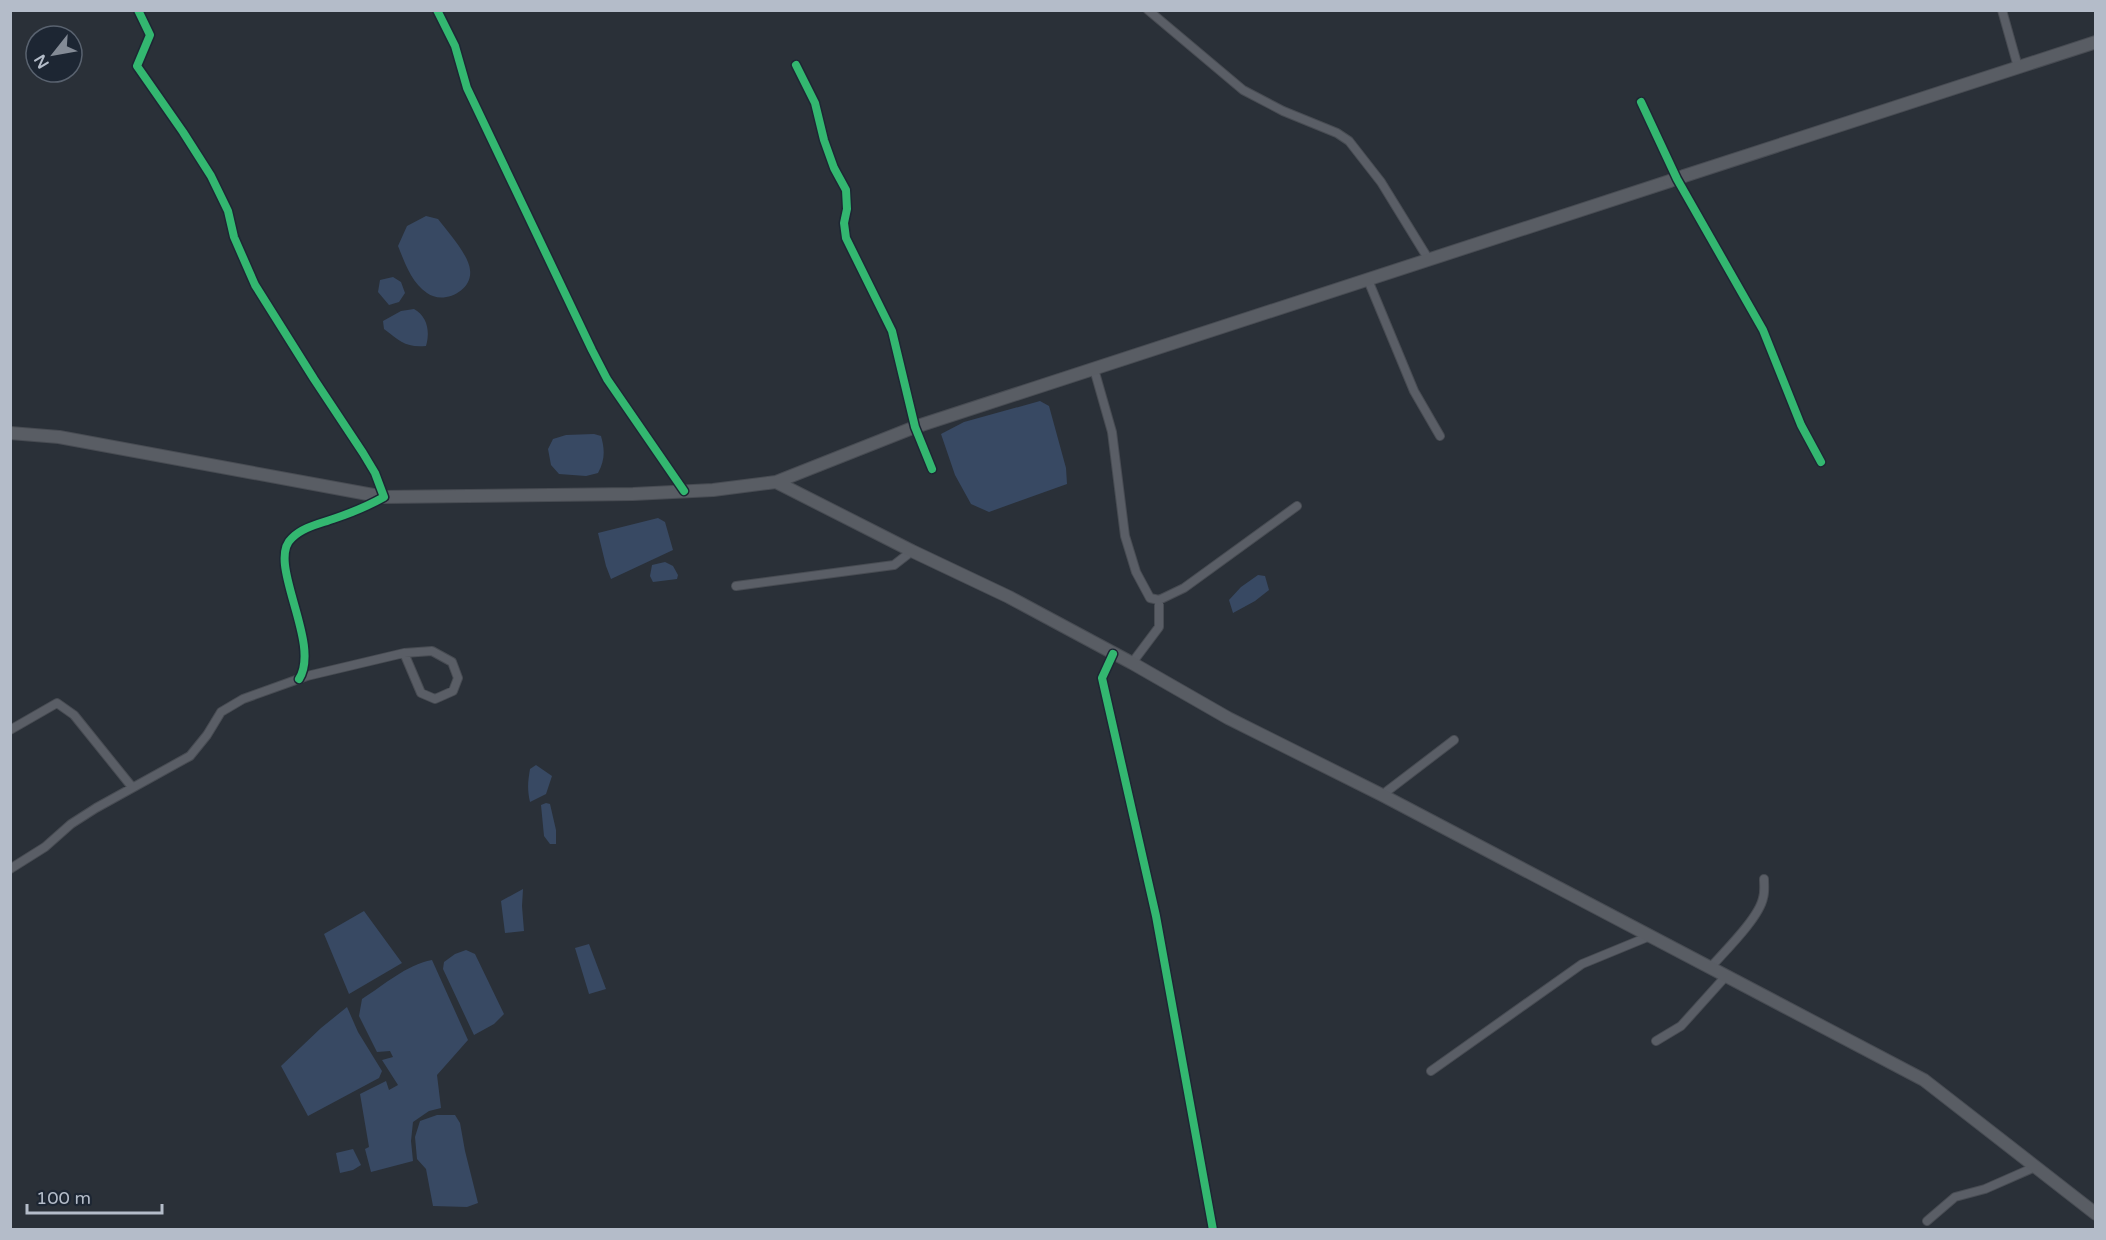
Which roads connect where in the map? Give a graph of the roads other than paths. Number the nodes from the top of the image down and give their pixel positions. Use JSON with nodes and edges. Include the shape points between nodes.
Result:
{"nodes":[{"id":1,"x":138,"y":10,"type":"edge"},
{"id":2,"x":437,"y":10,"type":"edge"},
{"id":3,"x":1148,"y":10,"type":"edge"},
{"id":4,"x":2002,"y":10,"type":"edge"},
{"id":5,"x":2096,"y":42,"type":"edge"},
{"id":6,"x":796,"y":64,"type":"dead end"},
{"id":7,"x":2018,"y":67,"type":"junction"},
{"id":8,"x":1641,"y":102,"type":"dead end"},
{"id":9,"x":1429,"y":260,"type":"junction"},
{"id":10,"x":1368,"y":279,"type":"junction"},
{"id":11,"x":1094,"y":369,"type":"junction"},
{"id":12,"x":915,"y":427,"type":"junction"},
{"id":13,"x":10,"y":433,"type":"edge"},
{"id":14,"x":1440,"y":436,"type":"dead end"},
{"id":15,"x":1821,"y":462,"type":"dead end"},
{"id":16,"x":932,"y":469,"type":"dead end"},
{"id":17,"x":776,"y":482,"type":"junction"},
{"id":18,"x":684,"y":491,"type":"junction"},
{"id":19,"x":384,"y":497,"type":"junction"},
{"id":20,"x":1297,"y":506,"type":"dead end"},
{"id":21,"x":912,"y":551,"type":"junction"},
{"id":22,"x":736,"y":586,"type":"dead end"},
{"id":23,"x":1159,"y":600,"type":"junction"},
{"id":24,"x":404,"y":653,"type":"junction"},
{"id":25,"x":1113,"y":654,"type":"junction"},
{"id":26,"x":1132,"y":663,"type":"junction"},
{"id":27,"x":299,"y":679,"type":"junction"},
{"id":28,"x":10,"y":730,"type":"edge"},
{"id":29,"x":1454,"y":740,"type":"dead end"},
{"id":30,"x":132,"y":787,"type":"junction"},
{"id":31,"x":1382,"y":795,"type":"junction"},
{"id":32,"x":10,"y":869,"type":"edge"},
{"id":33,"x":1764,"y":879,"type":"dead end"},
{"id":34,"x":1650,"y":936,"type":"junction"},
{"id":35,"x":1710,"y":968,"type":"junction"},
{"id":36,"x":1726,"y":976,"type":"junction"},
{"id":37,"x":1656,"y":1041,"type":"dead end"},
{"id":38,"x":1431,"y":1071,"type":"dead end"},
{"id":39,"x":2035,"y":1167,"type":"junction"},
{"id":40,"x":2096,"y":1214,"type":"edge"},
{"id":41,"x":1927,"y":1221,"type":"dead end"},
{"id":42,"x":1213,"y":1230,"type":"edge"}],
"edges":[{"from":1,"to":19,"type":"street","via":[[150,35],[137,66],[211,176],[255,285],[363,453]]},
{"from":2,"to":18,"type":"street","via":[[467,88],[592,350],[607,379]]},
{"from":3,"to":9,"type":"street","via":[[1243,90],[1349,141],[1381,182]]},
{"from":4,"to":7,"type":"street"},
{"from":5,"to":7,"type":"main road"},
{"from":6,"to":12,"type":"street","via":[[815,103],[824,140],[846,190],[846,238],[892,331]]},
{"from":7,"to":9,"type":"main road","bridge":true},
{"from":8,"to":15,"type":"street","via":[[1677,179],[1763,330],[1801,425]]},
{"from":9,"to":10,"type":"main road"},
{"from":10,"to":11,"type":"main road"},
{"from":10,"to":14,"type":"street","via":[[1414,391]]},
{"from":11,"to":12,"type":"main road"},
{"from":11,"to":23,"type":"street","via":[[1112,432],[1125,536],[1136,572],[1150,598]]},
{"from":12,"to":16,"type":"street"},
{"from":12,"to":17,"type":"main road"},
{"from":13,"to":19,"type":"main road","via":[[71,439]]},
{"from":17,"to":18,"type":"main road"},
{"from":17,"to":21,"type":"main road"},
{"from":18,"to":19,"type":"main road"},
{"from":19,"to":27,"type":"street","via":[[307,528],[290,538],[285,548],[284,560],[302,629],[305,669]]},
{"from":20,"to":23,"type":"street","via":[[1184,588]]},
{"from":21,"to":22,"type":"street","via":[[894,565]]},
{"from":21,"to":25,"type":"main road","via":[[1009,597]]},
{"from":23,"to":26,"type":"street","via":[[1160,627]]},
{"from":24,"to":24,"type":"street","via":[[421,693],[435,699],[453,691],[458,678],[452,662],[432,651]]},
{"from":24,"to":27,"type":"street"},
{"from":25,"to":26,"type":"main road"},
{"from":25,"to":42,"type":"street","via":[[1102,678],[1156,916]]},
{"from":26,"to":31,"type":"main road","via":[[1228,718]]},
{"from":27,"to":30,"type":"street","via":[[243,699],[221,712],[190,756]]},
{"from":28,"to":30,"type":"street","via":[[57,703],[74,715]]},
{"from":29,"to":31,"type":"street"},
{"from":30,"to":32,"type":"street","via":[[71,824],[45,847]]},
{"from":31,"to":34,"type":"main road"},
{"from":33,"to":35,"type":"street","via":[[1762,903]]},
{"from":34,"to":35,"type":"main road"},
{"from":34,"to":38,"type":"street","via":[[1582,964]]},
{"from":35,"to":36,"type":"main road"},
{"from":36,"to":37,"type":"street","via":[[1681,1026]]},
{"from":36,"to":39,"type":"main road","via":[[1924,1080]]},
{"from":39,"to":40,"type":"main road"},
{"from":39,"to":41,"type":"street","via":[[1985,1189],[1955,1197]]}]}
